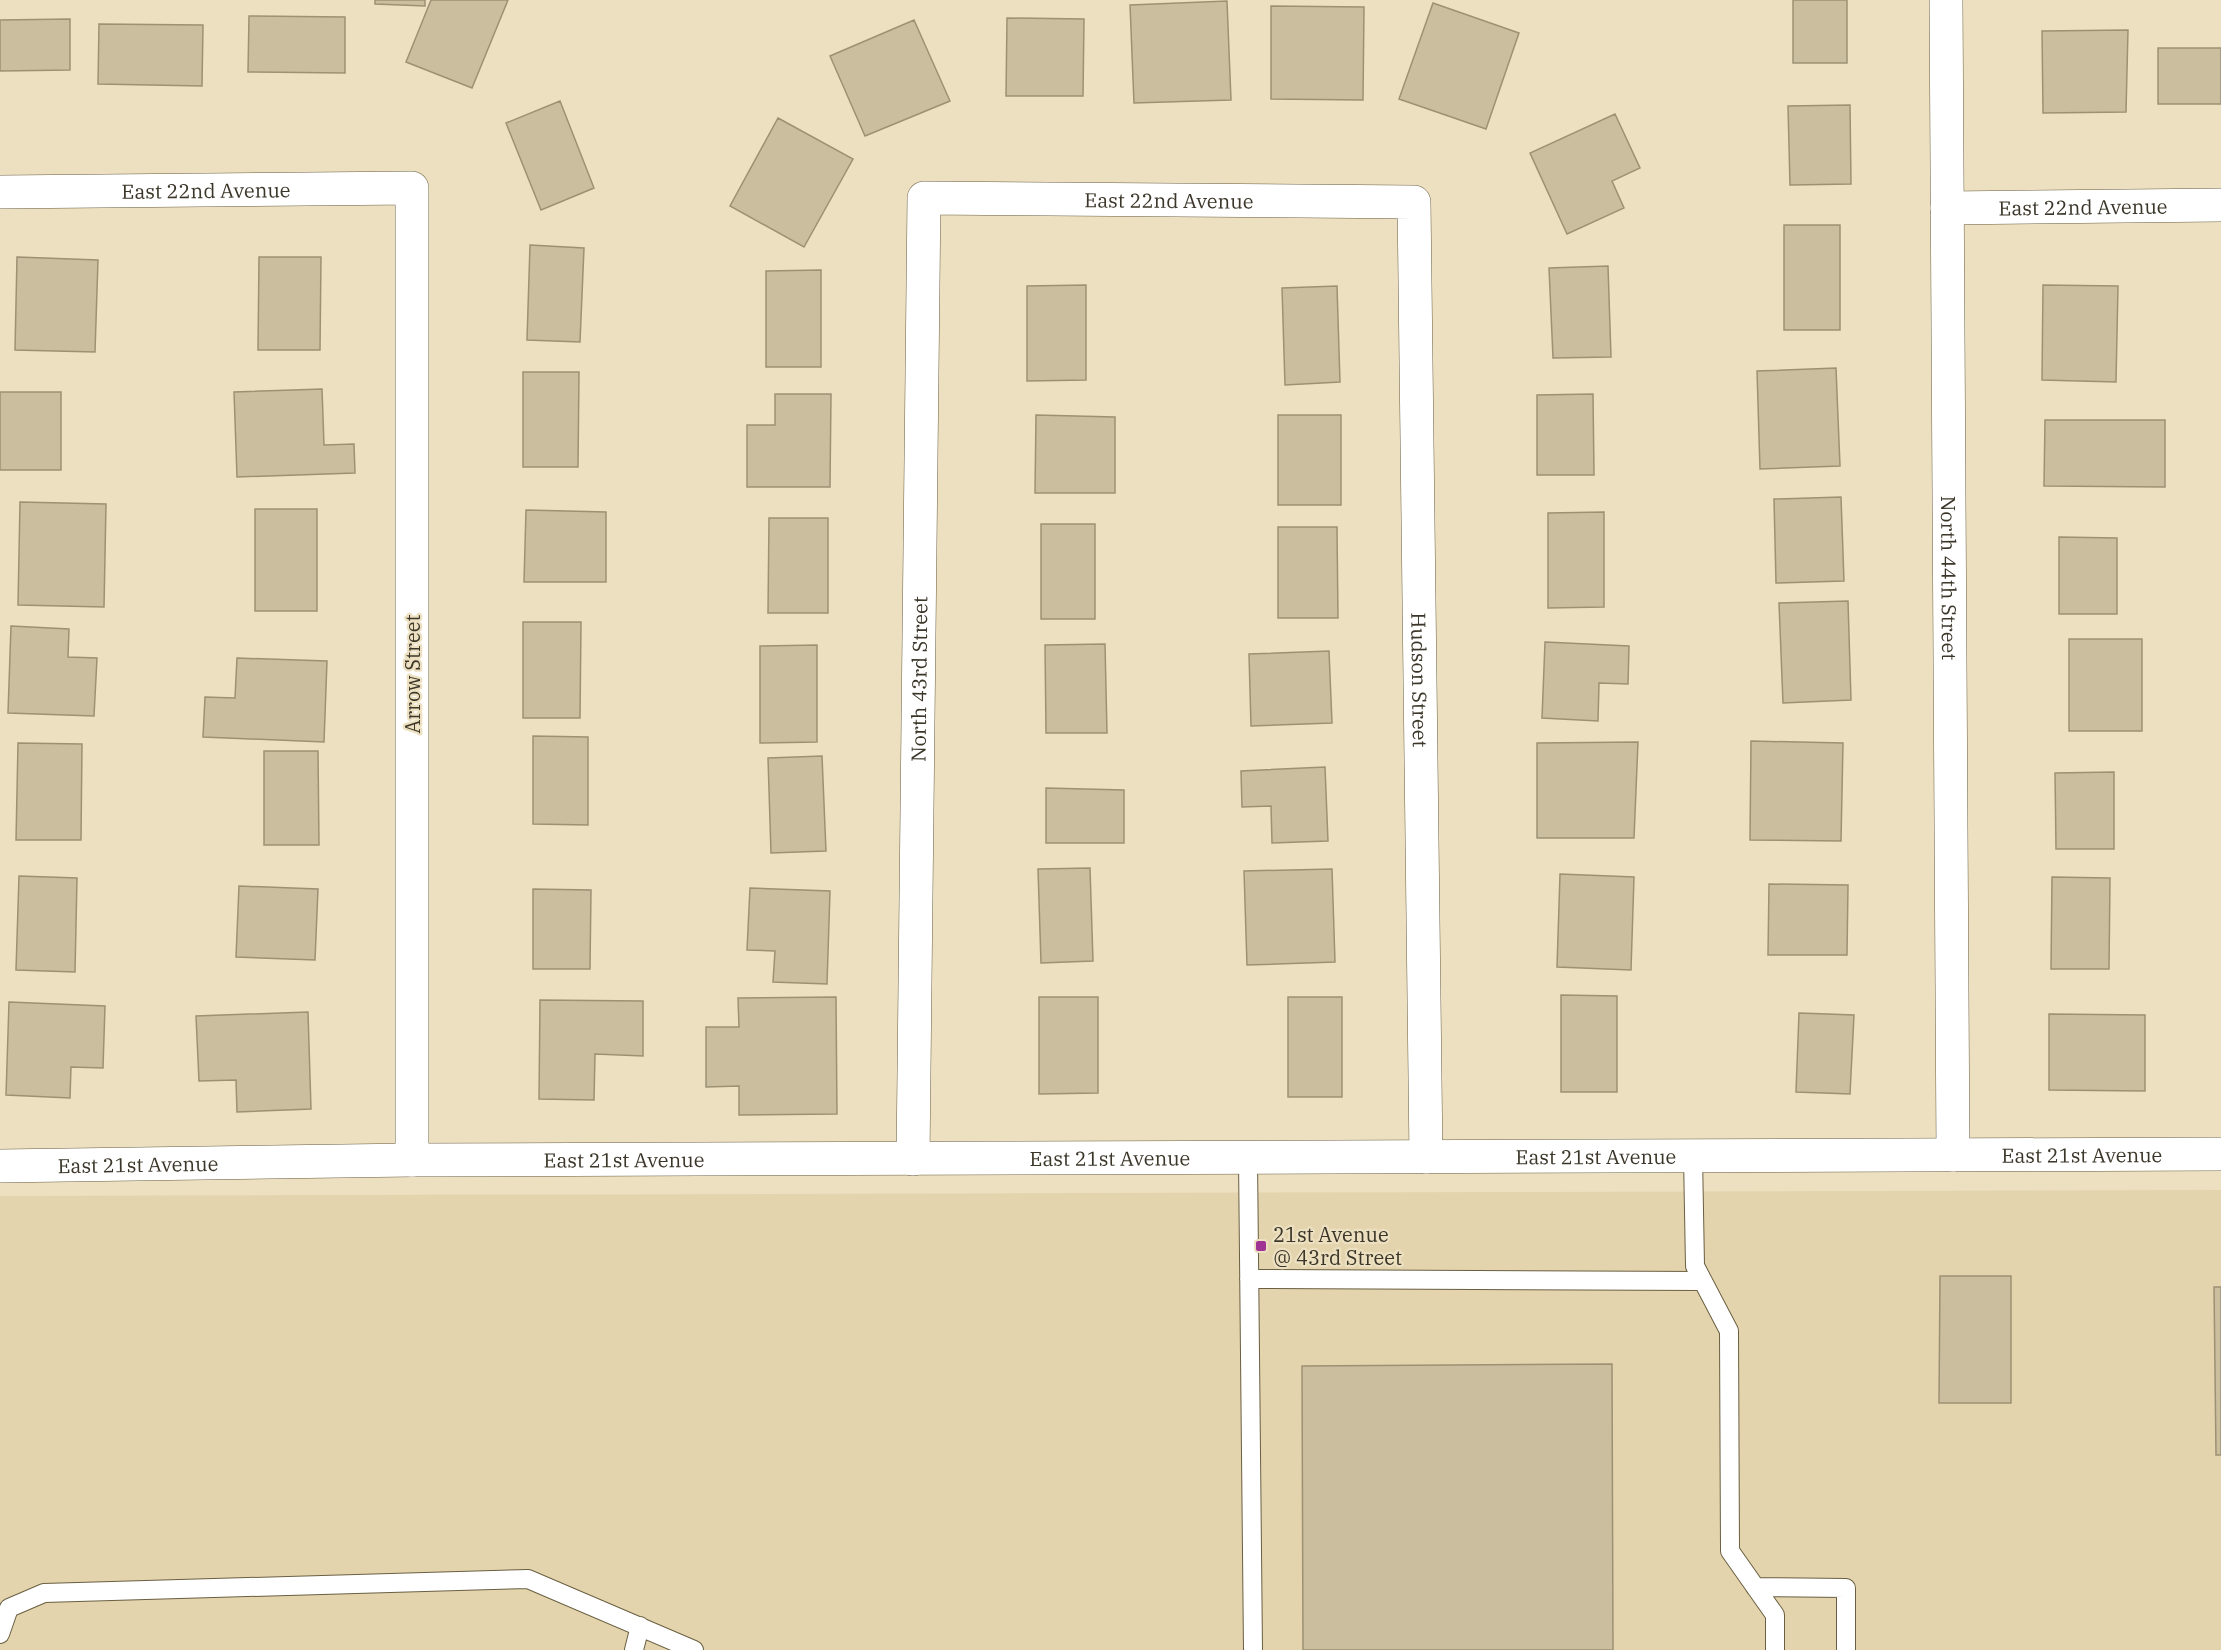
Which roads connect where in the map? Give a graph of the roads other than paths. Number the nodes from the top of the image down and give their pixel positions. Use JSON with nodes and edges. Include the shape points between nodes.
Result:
{"nodes":[{"id":1,"x":1946,"y":0,"type":"edge"},
{"id":2,"x":412,"y":188,"type":"joint"},
{"id":3,"x":0,"y":192,"type":"edge"},
{"id":4,"x":924,"y":198,"type":"joint"},
{"id":5,"x":1414,"y":202,"type":"joint"},
{"id":6,"x":2221,"y":205,"type":"edge"},
{"id":7,"x":1947,"y":208,"type":"junction"},
{"id":8,"x":2221,"y":1154,"type":"edge"},
{"id":9,"x":1953,"y":1155,"type":"junction"},
{"id":10,"x":1693,"y":1156,"type":"junction"},
{"id":11,"x":1426,"y":1157,"type":"junction"},
{"id":12,"x":1248,"y":1158,"type":"junction"},
{"id":13,"x":914,"y":1159,"type":"junction"},
{"id":14,"x":412,"y":1160,"type":"junction"},
{"id":15,"x":0,"y":1166,"type":"edge"},
{"id":16,"x":1249,"y":1279,"type":"junction"},
{"id":17,"x":1703,"y":1281,"type":"junction"},
{"id":18,"x":1755,"y":1587,"type":"junction"},
{"id":19,"x":640,"y":1626,"type":"junction"},
{"id":20,"x":0,"y":1634,"type":"edge"},
{"id":21,"x":634,"y":1650,"type":"edge"},
{"id":22,"x":694,"y":1650,"type":"edge"},
{"id":23,"x":1253,"y":1650,"type":"edge"},
{"id":24,"x":1775,"y":1650,"type":"edge"},
{"id":25,"x":1846,"y":1650,"type":"edge"}],
"edges":[{"from":1,"to":7,"type":"street","name":"North 44th Street"},
{"from":2,"to":3,"type":"street","name":"East 22nd Avenue"},
{"from":2,"to":14,"type":"street","name":"Arrow Street"},
{"from":4,"to":5,"type":"street","name":"East 22nd Avenue"},
{"from":4,"to":13,"type":"street","name":"North 43rd Street"},
{"from":5,"to":11,"type":"street","name":"Hudson Street"},
{"from":6,"to":7,"type":"street","name":"East 22nd Avenue"},
{"from":7,"to":9,"type":"street","name":"North 44th Street"},
{"from":8,"to":9,"type":"street","name":"East 21st Avenue"},
{"from":9,"to":10,"type":"street","name":"East 21st Avenue"},
{"from":10,"to":11,"type":"street","name":"East 21st Avenue"},
{"from":10,"to":17,"type":"lane","via":[[1695,1266]]},
{"from":11,"to":12,"type":"street","name":"East 21st Avenue"},
{"from":12,"to":13,"type":"street","name":"East 21st Avenue"},
{"from":12,"to":16,"type":"lane"},
{"from":13,"to":14,"type":"street","name":"East 21st Avenue"},
{"from":14,"to":15,"type":"street","name":"East 21st Avenue"},
{"from":16,"to":17,"type":"lane"},
{"from":16,"to":23,"type":"lane"},
{"from":17,"to":18,"type":"lane","via":[[1729,1331],[1730,1551]]},
{"from":18,"to":24,"type":"lane","via":[[1775,1615]]},
{"from":18,"to":25,"type":"lane","via":[[1846,1588]]},
{"from":19,"to":20,"type":"lane","via":[[528,1579],[44,1593],[9,1608]]},
{"from":19,"to":21,"type":"lane"},
{"from":19,"to":22,"type":"lane"}]}
